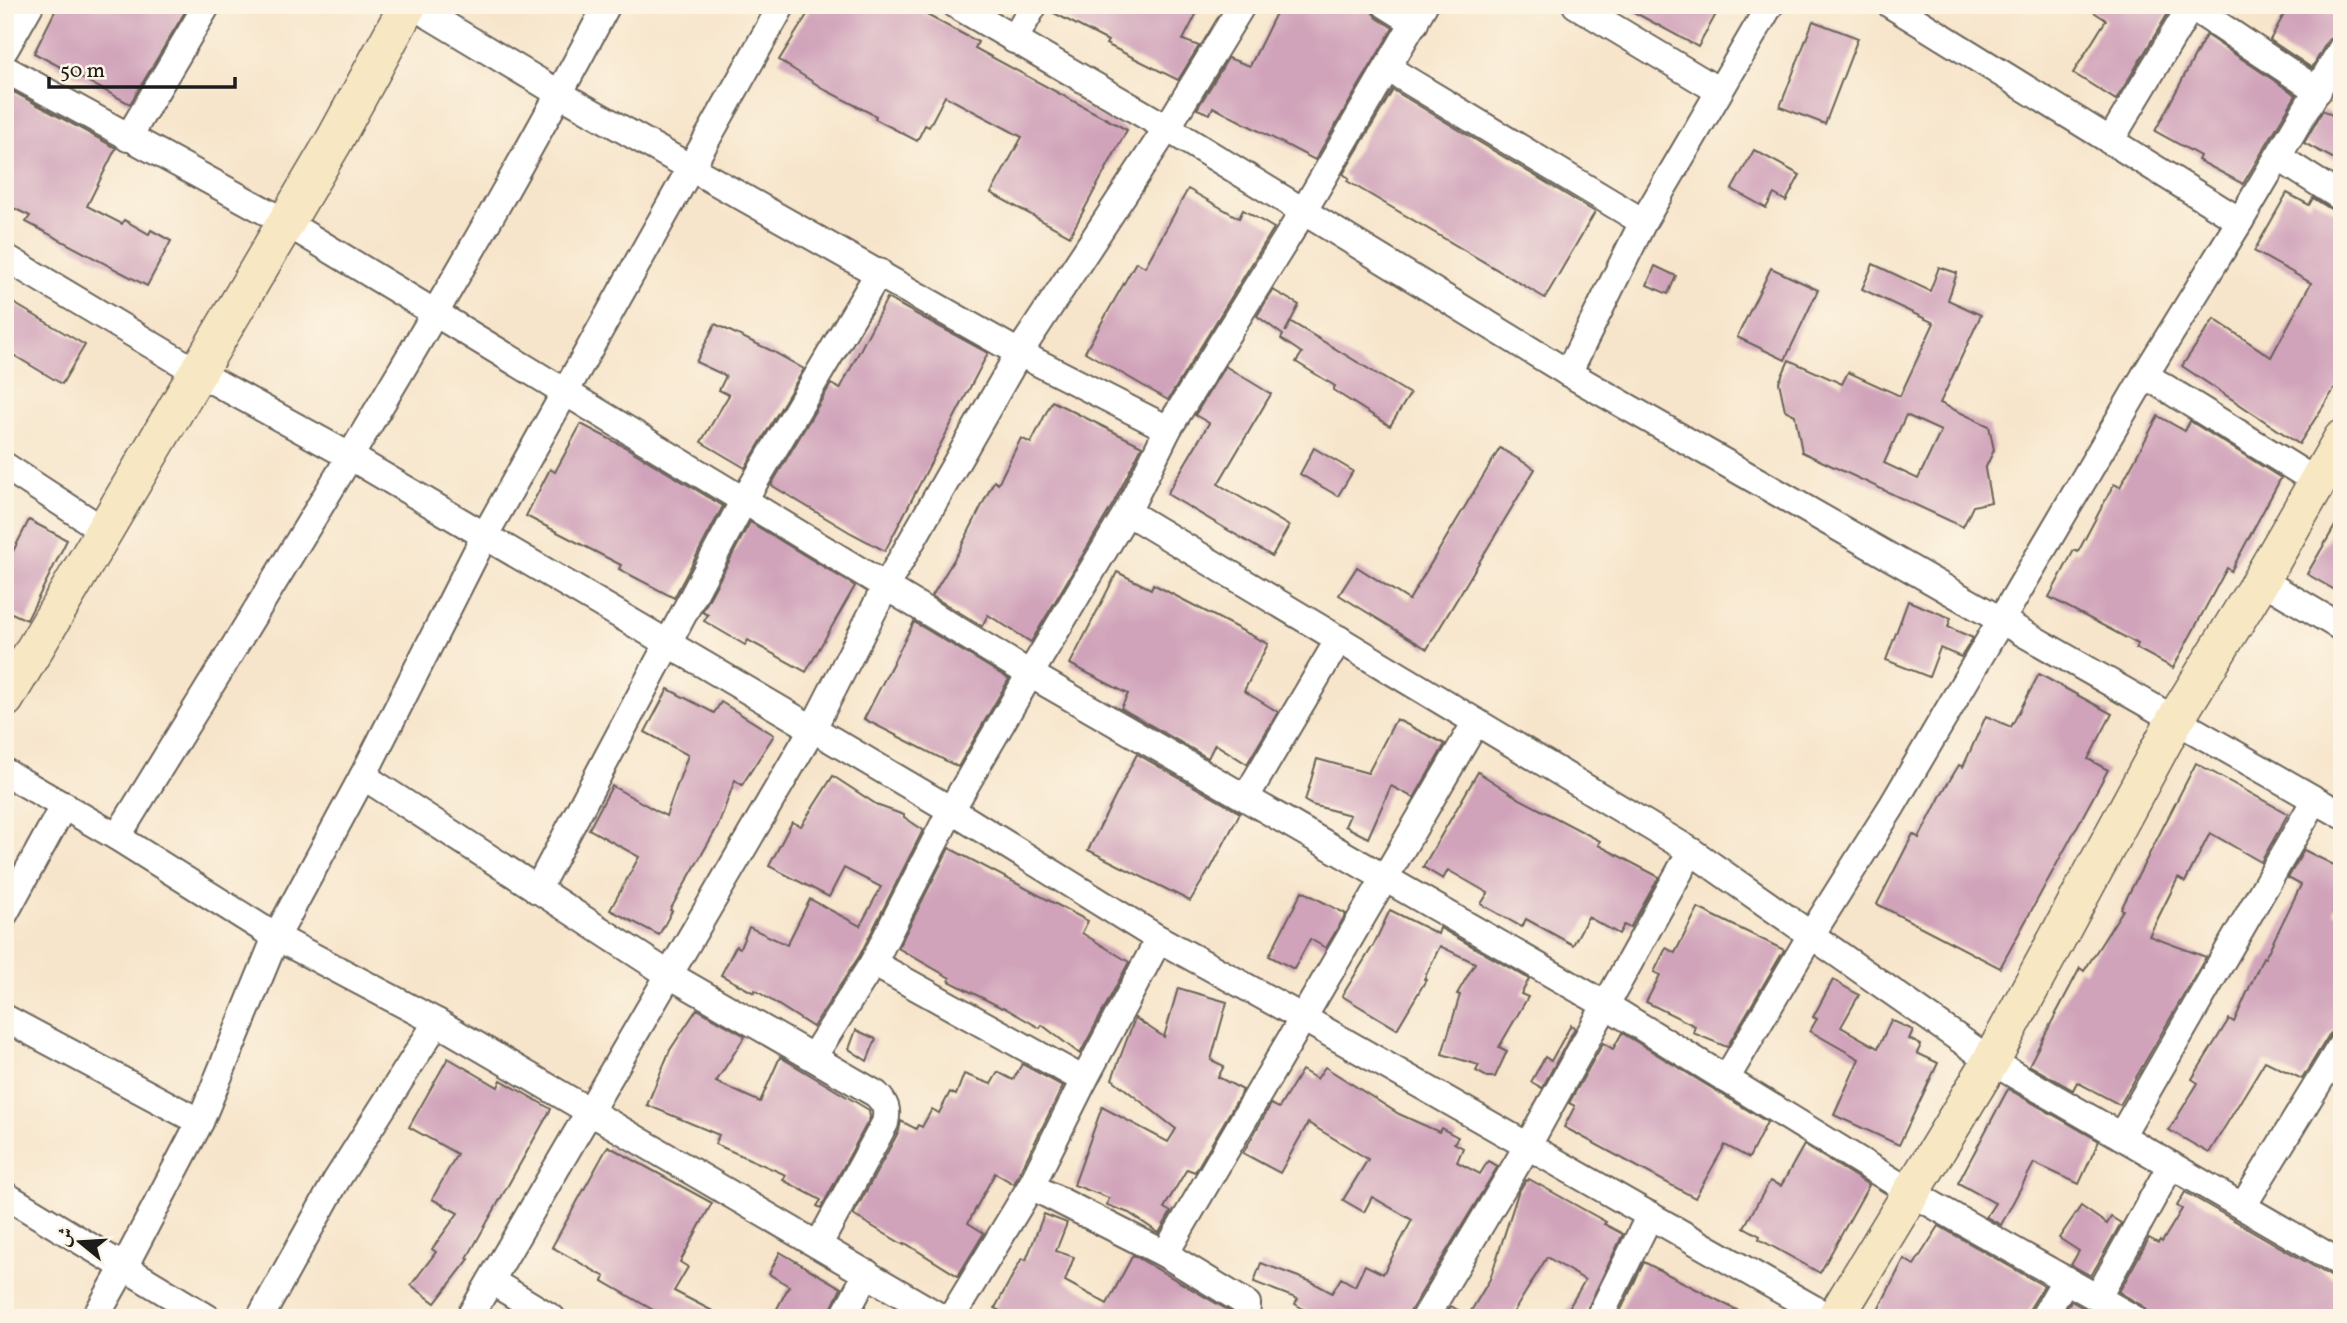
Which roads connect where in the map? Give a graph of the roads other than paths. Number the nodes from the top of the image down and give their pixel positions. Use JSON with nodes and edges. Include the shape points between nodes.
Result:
{"nodes":[{"id":1,"x":30,"y":5,"type":"edge"},
{"id":2,"x":206,"y":5,"type":"edge"},
{"id":3,"x":410,"y":5,"type":"edge"},
{"id":4,"x":607,"y":5,"type":"edge"},
{"id":5,"x":782,"y":5,"type":"edge"},
{"id":6,"x":956,"y":5,"type":"edge"},
{"id":7,"x":1034,"y":5,"type":"edge"},
{"id":8,"x":1242,"y":5,"type":"edge"},
{"id":9,"x":1387,"y":5,"type":"edge"},
{"id":10,"x":1576,"y":5,"type":"edge"},
{"id":11,"x":1770,"y":5,"type":"edge"},
{"id":12,"x":1891,"y":5,"type":"edge"},
{"id":13,"x":2190,"y":6,"type":"edge"},
{"id":14,"x":1420,"y":14,"type":"edge"},
{"id":15,"x":1014,"y":40,"type":"junction"},
{"id":16,"x":2342,"y":48,"type":"edge"},
{"id":17,"x":5,"y":49,"type":"edge"},
{"id":18,"x":5,"y":69,"type":"edge"},
{"id":19,"x":1389,"y":69,"type":"junction"},
{"id":20,"x":1719,"y":91,"type":"junction"},
{"id":21,"x":2318,"y":91,"type":"junction"},
{"id":22,"x":560,"y":94,"type":"junction"},
{"id":23,"x":1167,"y":128,"type":"junction"},
{"id":24,"x":128,"y":138,"type":"junction"},
{"id":25,"x":2110,"y":141,"type":"junction"},
{"id":26,"x":2278,"y":157,"type":"junction"},
{"id":27,"x":692,"y":168,"type":"junction"},
{"id":28,"x":2342,"y":198,"type":"edge"},
{"id":29,"x":1303,"y":212,"type":"junction"},
{"id":30,"x":2240,"y":221,"type":"junction"},
{"id":31,"x":285,"y":222,"type":"junction"},
{"id":32,"x":1643,"y":222,"type":"junction"},
{"id":33,"x":5,"y":257,"type":"edge"},
{"id":34,"x":879,"y":272,"type":"junction"},
{"id":35,"x":434,"y":313,"type":"junction"},
{"id":36,"x":1019,"y":353,"type":"junction"},
{"id":37,"x":197,"y":372,"type":"junction"},
{"id":38,"x":1569,"y":373,"type":"junction"},
{"id":39,"x":2145,"y":375,"type":"junction"},
{"id":40,"x":565,"y":393,"type":"junction"},
{"id":41,"x":1168,"y":429,"type":"junction"},
{"id":42,"x":351,"y":457,"type":"junction"},
{"id":43,"x":2333,"y":458,"type":"edge"},
{"id":44,"x":5,"y":466,"type":"edge"},
{"id":45,"x":744,"y":500,"type":"junction"},
{"id":46,"x":1127,"y":512,"type":"junction"},
{"id":47,"x":103,"y":530,"type":"junction"},
{"id":48,"x":485,"y":535,"type":"junction"},
{"id":49,"x":2261,"y":580,"type":"junction"},
{"id":50,"x":886,"y":586,"type":"junction"},
{"id":51,"x":2001,"y":621,"type":"junction"},
{"id":52,"x":2342,"y":628,"type":"edge"},
{"id":53,"x":1339,"y":639,"type":"junction"},
{"id":54,"x":669,"y":644,"type":"junction"},
{"id":55,"x":1030,"y":674,"type":"junction"},
{"id":56,"x":6,"y":698,"type":"edge"},
{"id":57,"x":2175,"y":720,"type":"junction"},
{"id":58,"x":1476,"y":722,"type":"junction"},
{"id":59,"x":813,"y":728,"type":"junction"},
{"id":60,"x":5,"y":772,"type":"edge"},
{"id":61,"x":363,"y":776,"type":"junction"},
{"id":62,"x":1246,"y":797,"type":"junction"},
{"id":63,"x":2315,"y":800,"type":"junction"},
{"id":64,"x":64,"y":806,"type":"junction"},
{"id":65,"x":951,"y":810,"type":"junction"},
{"id":66,"x":2342,"y":815,"type":"edge"},
{"id":67,"x":117,"y":837,"type":"junction"},
{"id":68,"x":1691,"y":851,"type":"junction"},
{"id":69,"x":1384,"y":876,"type":"junction"},
{"id":70,"x":537,"y":890,"type":"junction"},
{"id":71,"x":5,"y":913,"type":"edge"},
{"id":72,"x":1811,"y":935,"type":"junction"},
{"id":73,"x":276,"y":937,"type":"junction"},
{"id":74,"x":1159,"y":939,"type":"junction"},
{"id":75,"x":873,"y":963,"type":"junction"},
{"id":76,"x":668,"y":974,"type":"junction"},
{"id":77,"x":1604,"y":1004,"type":"junction"},
{"id":78,"x":5,"y":1018,"type":"edge"},
{"id":79,"x":1303,"y":1018,"type":"junction"},
{"id":80,"x":437,"y":1022,"type":"junction"},
{"id":81,"x":2342,"y":1044,"type":"edge"},
{"id":82,"x":813,"y":1057,"type":"junction"},
{"id":83,"x":1991,"y":1061,"type":"junction"},
{"id":84,"x":1726,"y":1079,"type":"junction"},
{"id":85,"x":1084,"y":1080,"type":"junction"},
{"id":86,"x":589,"y":1110,"type":"junction"},
{"id":87,"x":200,"y":1122,"type":"junction"},
{"id":88,"x":2121,"y":1136,"type":"junction"},
{"id":89,"x":1527,"y":1147,"type":"junction"},
{"id":90,"x":2171,"y":1165,"type":"junction"},
{"id":91,"x":1031,"y":1186,"type":"junction"},
{"id":92,"x":1912,"y":1193,"type":"junction"},
{"id":93,"x":5,"y":1195,"type":"edge"},
{"id":94,"x":2243,"y":1206,"type":"junction"},
{"id":95,"x":1650,"y":1215,"type":"junction"},
{"id":96,"x":819,"y":1244,"type":"junction"},
{"id":97,"x":1166,"y":1254,"type":"junction"},
{"id":98,"x":2342,"y":1264,"type":"edge"},
{"id":99,"x":124,"y":1267,"type":"junction"},
{"id":100,"x":867,"y":1272,"type":"junction"},
{"id":101,"x":2066,"y":1279,"type":"junction"},
{"id":102,"x":491,"y":1282,"type":"junction"},
{"id":103,"x":2098,"y":1297,"type":"junction"},
{"id":104,"x":94,"y":1318,"type":"edge"},
{"id":105,"x":208,"y":1318,"type":"edge"},
{"id":106,"x":260,"y":1318,"type":"edge"},
{"id":107,"x":469,"y":1318,"type":"edge"},
{"id":108,"x":552,"y":1318,"type":"edge"},
{"id":109,"x":843,"y":1318,"type":"edge"},
{"id":110,"x":942,"y":1318,"type":"edge"},
{"id":111,"x":951,"y":1318,"type":"edge"},
{"id":112,"x":1246,"y":1318,"type":"edge"},
{"id":113,"x":1426,"y":1318,"type":"edge"},
{"id":114,"x":1599,"y":1318,"type":"edge"},
{"id":115,"x":1833,"y":1318,"type":"edge"},
{"id":116,"x":2043,"y":1318,"type":"edge"},
{"id":117,"x":2133,"y":1318,"type":"edge"}],
"edges":[{"from":1,"to":17,"type":"street"},
{"from":2,"to":24,"type":"street"},
{"from":3,"to":22,"type":"street"},
{"from":3,"to":31,"type":"street"},
{"from":4,"to":22,"type":"street"},
{"from":5,"to":27,"type":"street"},
{"from":6,"to":15,"type":"street"},
{"from":7,"to":15,"type":"street"},
{"from":8,"to":23,"type":"street"},
{"from":9,"to":14,"type":"street"},
{"from":10,"to":20,"type":"street"},
{"from":11,"to":20,"type":"street"},
{"from":12,"to":25,"type":"street"},
{"from":13,"to":21,"type":"street"},
{"from":13,"to":25,"type":"street"},
{"from":14,"to":19,"type":"street"},
{"from":15,"to":23,"type":"street"},
{"from":16,"to":21,"type":"street"},
{"from":18,"to":24,"type":"street"},
{"from":19,"to":29,"type":"street"},
{"from":19,"to":32,"type":"street"},
{"from":20,"to":32,"type":"street"},
{"from":21,"to":26,"type":"street"},
{"from":22,"to":27,"type":"street"},
{"from":22,"to":35,"type":"street"},
{"from":23,"to":29,"type":"street"},
{"from":23,"to":36,"type":"street"},
{"from":24,"to":31,"type":"street"},
{"from":25,"to":30,"type":"street"},
{"from":26,"to":28,"type":"street"},
{"from":26,"to":30,"type":"street"},
{"from":27,"to":34,"type":"street"},
{"from":27,"to":40,"type":"street"},
{"from":29,"to":38,"type":"street"},
{"from":29,"to":41,"type":"street"},
{"from":30,"to":39,"type":"street"},
{"from":31,"to":35,"type":"street"},
{"from":31,"to":37,"type":"street"},
{"from":32,"to":38,"type":"street"},
{"from":33,"to":37,"type":"street"},
{"from":34,"to":36,"type":"street"},
{"from":34,"to":45,"type":"street"},
{"from":35,"to":40,"type":"street"},
{"from":35,"to":42,"type":"street"},
{"from":36,"to":41,"type":"street"},
{"from":36,"to":50,"type":"street"},
{"from":37,"to":42,"type":"street"},
{"from":37,"to":47,"type":"street"},
{"from":38,"to":51,"type":"street"},
{"from":39,"to":43,"type":"street"},
{"from":39,"to":51,"type":"street"},
{"from":40,"to":45,"type":"street"},
{"from":40,"to":48,"type":"street"},
{"from":41,"to":46,"type":"street"},
{"from":42,"to":48,"type":"street"},
{"from":42,"to":67,"type":"street"},
{"from":43,"to":49,"type":"street"},
{"from":44,"to":47,"type":"street"},
{"from":45,"to":50,"type":"street"},
{"from":45,"to":54,"type":"street"},
{"from":46,"to":53,"type":"street"},
{"from":46,"to":55,"type":"street"},
{"from":47,"to":56,"type":"street"},
{"from":48,"to":54,"type":"street"},
{"from":48,"to":61,"type":"street"},
{"from":49,"to":52,"type":"street"},
{"from":49,"to":57,"type":"street"},
{"from":50,"to":55,"type":"street"},
{"from":50,"to":59,"type":"street"},
{"from":51,"to":57,"type":"street"},
{"from":51,"to":72,"type":"street"},
{"from":53,"to":58,"type":"street"},
{"from":53,"to":62,"type":"street"},
{"from":54,"to":59,"type":"street"},
{"from":54,"to":70,"type":"street"},
{"from":55,"to":62,"type":"street"},
{"from":55,"to":65,"type":"street"},
{"from":57,"to":63,"type":"street"},
{"from":57,"to":83,"type":"street"},
{"from":58,"to":68,"type":"street"},
{"from":58,"to":69,"type":"street"},
{"from":59,"to":65,"type":"street"},
{"from":59,"to":76,"type":"street"},
{"from":60,"to":64,"type":"street"},
{"from":61,"to":70,"type":"street"},
{"from":61,"to":73,"type":"street"},
{"from":62,"to":69,"type":"street"},
{"from":63,"to":66,"type":"street"},
{"from":63,"to":88,"type":"street"},
{"from":64,"to":67,"type":"street"},
{"from":64,"to":71,"type":"street"},
{"from":65,"to":74,"type":"street"},
{"from":65,"to":75,"type":"street"},
{"from":67,"to":73,"type":"street"},
{"from":68,"to":72,"type":"street"},
{"from":68,"to":77,"type":"street"},
{"from":69,"to":77,"type":"street"},
{"from":69,"to":79,"type":"street"},
{"from":70,"to":76,"type":"street"},
{"from":72,"to":83,"type":"street"},
{"from":72,"to":84,"type":"street"},
{"from":73,"to":80,"type":"street"},
{"from":73,"to":87,"type":"street"},
{"from":74,"to":79,"type":"street"},
{"from":74,"to":85,"type":"street"},
{"from":75,"to":82,"type":"street"},
{"from":75,"to":85,"type":"street"},
{"from":76,"to":82,"type":"street"},
{"from":76,"to":86,"type":"street"},
{"from":77,"to":84,"type":"street"},
{"from":77,"to":89,"type":"street"},
{"from":78,"to":87,"type":"street"},
{"from":79,"to":89,"type":"street"},
{"from":79,"to":97,"type":"street"},
{"from":80,"to":86,"type":"street"},
{"from":80,"to":106,"type":"street","via":[[337,1181]]},
{"from":81,"to":94,"type":"street"},
{"from":82,"to":96,"type":"street","via":[[876,1094],[888,1112]]},
{"from":83,"to":88,"type":"street"},
{"from":83,"to":92,"type":"street"},
{"from":84,"to":92,"type":"street"},
{"from":85,"to":91,"type":"street"},
{"from":86,"to":96,"type":"street"},
{"from":86,"to":102,"type":"street"},
{"from":87,"to":99,"type":"street"},
{"from":88,"to":90,"type":"street"},
{"from":89,"to":95,"type":"street"},
{"from":89,"to":113,"type":"street"},
{"from":90,"to":94,"type":"street"},
{"from":90,"to":103,"type":"street"},
{"from":91,"to":97,"type":"street"},
{"from":91,"to":111,"type":"street"},
{"from":92,"to":101,"type":"street"},
{"from":92,"to":115,"type":"street"},
{"from":93,"to":99,"type":"street"},
{"from":94,"to":98,"type":"street"},
{"from":95,"to":114,"type":"street"},
{"from":95,"to":115,"type":"street"},
{"from":96,"to":100,"type":"street"},
{"from":97,"to":112,"type":"street","via":[[1247,1304]]},
{"from":99,"to":104,"type":"street"},
{"from":99,"to":105,"type":"street"},
{"from":100,"to":109,"type":"street"},
{"from":100,"to":110,"type":"street"},
{"from":101,"to":103,"type":"street"},
{"from":101,"to":116,"type":"street"},
{"from":102,"to":107,"type":"street"},
{"from":102,"to":108,"type":"street"},
{"from":103,"to":117,"type":"street"}]}
